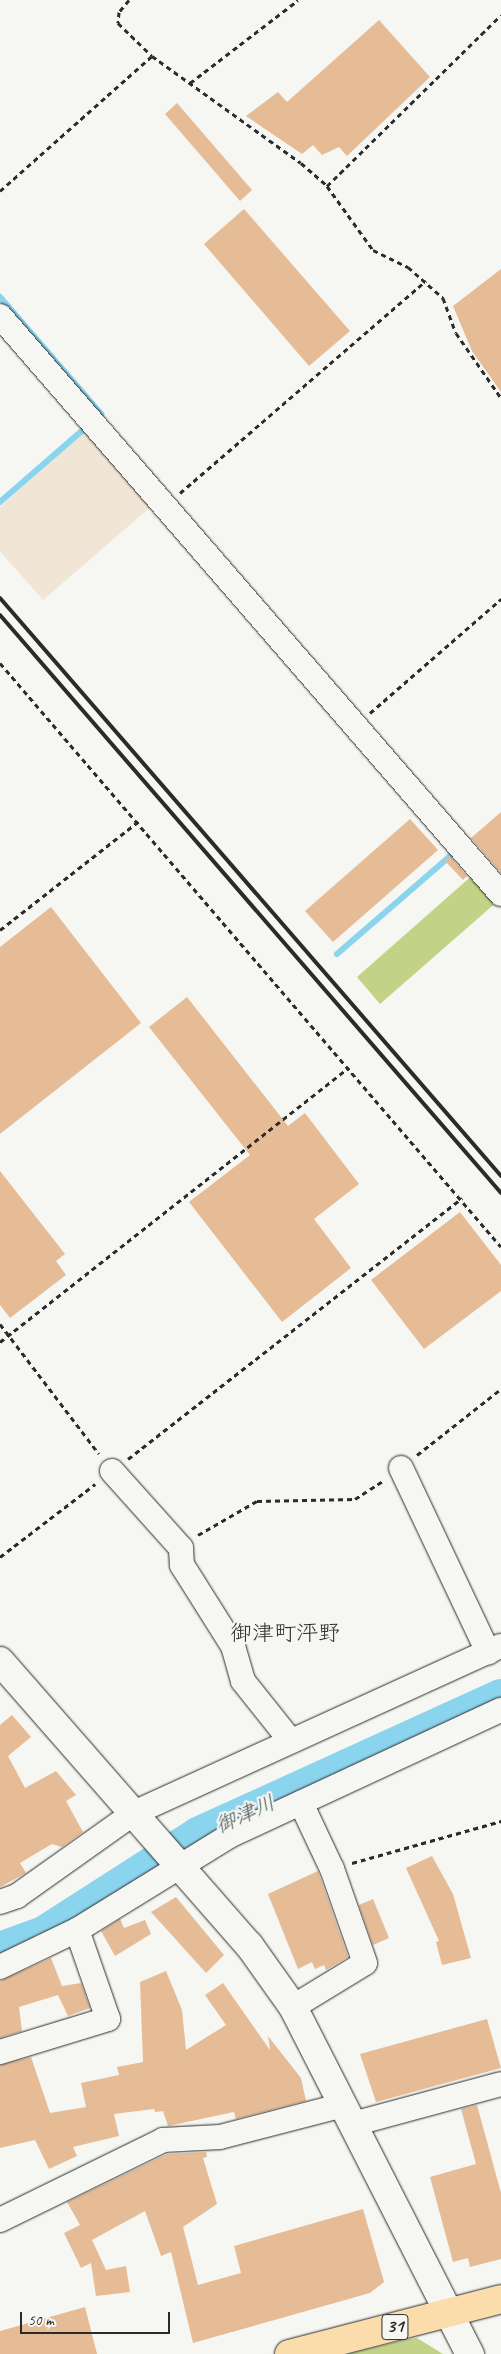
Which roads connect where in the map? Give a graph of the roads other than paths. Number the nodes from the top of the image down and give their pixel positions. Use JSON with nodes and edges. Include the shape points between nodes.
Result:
{"nodes":[{"id":1,"x":0,"y":316,"type":"edge"},
{"id":2,"x":501,"y":894,"type":"edge"},
{"id":3,"x":401,"y":1468,"type":"road end"},
{"id":4,"x":112,"y":1471,"type":"road end"},
{"id":5,"x":494,"y":1649,"type":"edge"},
{"id":6,"x":0,"y":1660,"type":"edge"},
{"id":7,"x":501,"y":1710,"type":"edge"},
{"id":8,"x":290,"y":1740,"type":"junction"},
{"id":9,"x":301,"y":1803,"type":"junction"},
{"id":10,"x":135,"y":1814,"type":"junction"},
{"id":11,"x":178,"y":1863,"type":"junction"},
{"id":12,"x":0,"y":1902,"type":"edge"},
{"id":13,"x":77,"y":1930,"type":"junction"},
{"id":14,"x":0,"y":1967,"type":"edge"},
{"id":15,"x":293,"y":2007,"type":"junction"},
{"id":16,"x":0,"y":2052,"type":"edge"},
{"id":17,"x":501,"y":2084,"type":"edge"},
{"id":18,"x":348,"y":2115,"type":"junction"},
{"id":19,"x":0,"y":2220,"type":"edge"},
{"id":20,"x":501,"y":2299,"type":"edge"},
{"id":21,"x":450,"y":2314,"type":"junction"},
{"id":22,"x":289,"y":2354,"type":"edge"},
{"id":23,"x":470,"y":2354,"type":"edge"}],
"edges":[{"from":1,"to":2,"type":"street"},
{"from":3,"to":5,"type":"street"},
{"from":4,"to":8,"type":"street","via":[[181,1548],[182,1565],[233,1646],[243,1681]]},
{"from":5,"to":8,"type":"street"},
{"from":6,"to":10,"type":"street"},
{"from":7,"to":9,"type":"street"},
{"from":8,"to":10,"type":"street"},
{"from":9,"to":11,"type":"street"},
{"from":9,"to":15,"type":"street","via":[[332,1869],[365,1963]]},
{"from":10,"to":11,"type":"street"},
{"from":10,"to":12,"type":"street","via":[[17,1896]]},
{"from":11,"to":13,"type":"street"},
{"from":11,"to":15,"type":"street","via":[[249,1945]]},
{"from":13,"to":14,"type":"street"},
{"from":13,"to":16,"type":"street","via":[[108,2019]]},
{"from":15,"to":18,"type":"street"},
{"from":17,"to":18,"type":"street"},
{"from":18,"to":19,"type":"street","via":[[220,2137],[163,2140]]},
{"from":18,"to":21,"type":"street"},
{"from":20,"to":21,"type":"main road","number":"31"},
{"from":21,"to":22,"type":"main road","number":"31"},
{"from":21,"to":23,"type":"street"}]}
